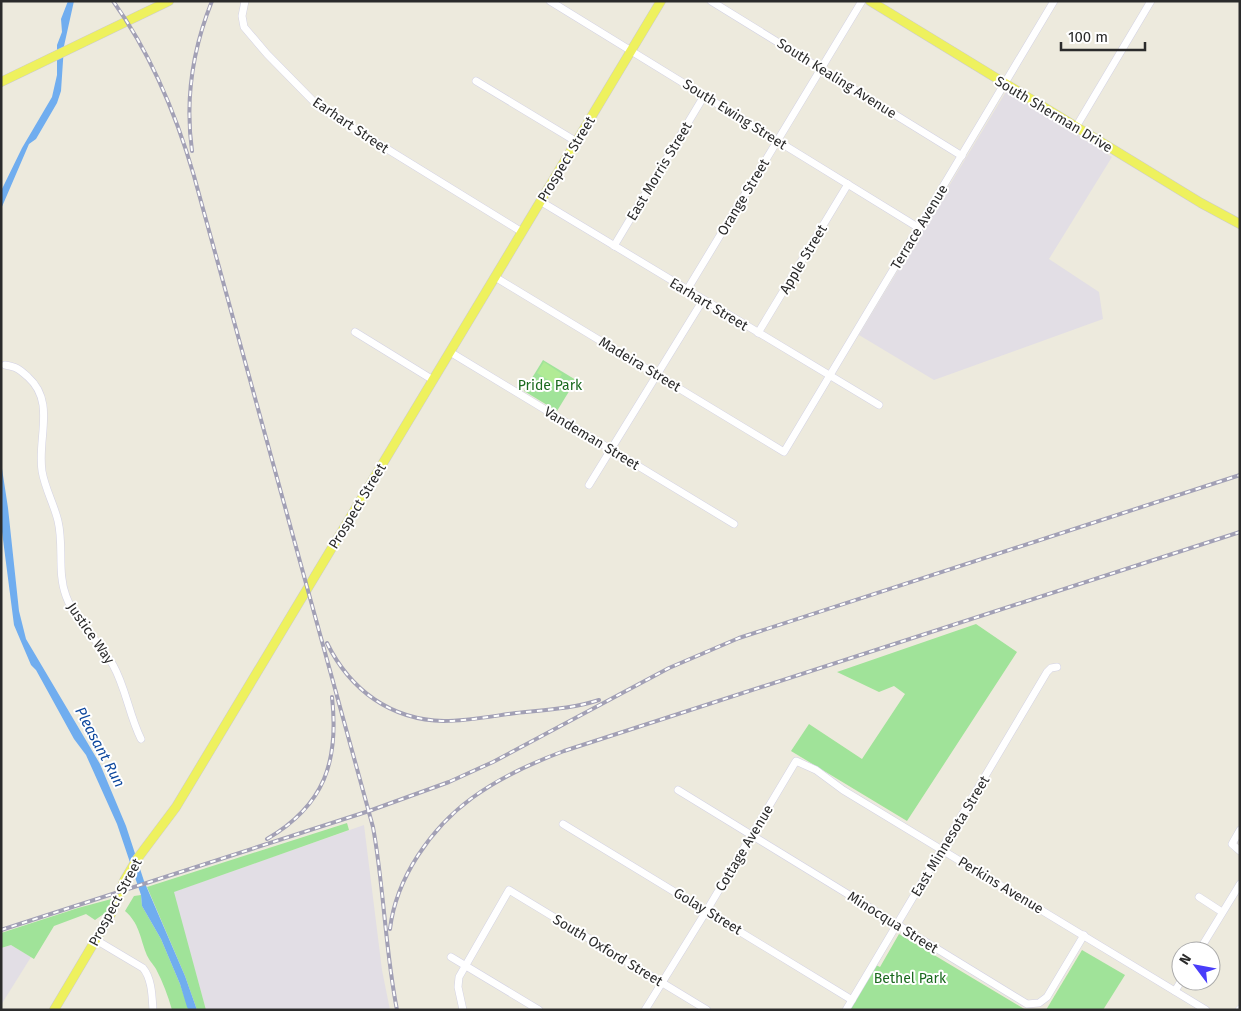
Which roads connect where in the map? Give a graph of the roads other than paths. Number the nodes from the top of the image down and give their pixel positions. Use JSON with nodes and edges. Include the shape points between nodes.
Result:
{"nodes":[{"id":1,"x":169,"y":1,"type":"edge"},
{"id":2,"x":245,"y":1,"type":"edge"},
{"id":3,"x":550,"y":1,"type":"edge"},
{"id":4,"x":660,"y":1,"type":"edge"},
{"id":5,"x":711,"y":1,"type":"edge"},
{"id":6,"x":862,"y":1,"type":"edge"},
{"id":7,"x":870,"y":1,"type":"edge"},
{"id":8,"x":1054,"y":1,"type":"edge"},
{"id":9,"x":1151,"y":1,"type":"edge"},
{"id":10,"x":631,"y":50,"type":"junction"},
{"id":11,"x":821,"y":68,"type":"junction"},
{"id":12,"x":476,"y":81,"type":"dead end"},
{"id":13,"x":1,"y":82,"type":"edge"},
{"id":14,"x":1005,"y":84,"type":"junction"},
{"id":15,"x":704,"y":96,"type":"junction"},
{"id":16,"x":1076,"y":127,"type":"junction"},
{"id":17,"x":777,"y":140,"type":"junction"},
{"id":18,"x":577,"y":142,"type":"junction"},
{"id":19,"x":962,"y":156,"type":"junction"},
{"id":20,"x":848,"y":184,"type":"junction"},
{"id":21,"x":540,"y":201,"type":"junction"},
{"id":22,"x":1240,"y":224,"type":"edge"},
{"id":23,"x":918,"y":228,"type":"junction"},
{"id":24,"x":522,"y":232,"type":"junction"},
{"id":25,"x":614,"y":246,"type":"junction"},
{"id":26,"x":495,"y":276,"type":"junction"},
{"id":27,"x":687,"y":290,"type":"junction"},
{"id":28,"x":703,"y":300,"type":"junction"},
{"id":29,"x":355,"y":332,"type":"dead end"},
{"id":30,"x":758,"y":333,"type":"junction"},
{"id":31,"x":450,"y":352,"type":"junction"},
{"id":32,"x":5,"y":365,"type":"dead end"},
{"id":33,"x":657,"y":375,"type":"junction"},
{"id":34,"x":830,"y":376,"type":"junction"},
{"id":35,"x":433,"y":380,"type":"junction"},
{"id":36,"x":879,"y":405,"type":"dead end"},
{"id":37,"x":611,"y":449,"type":"junction"},
{"id":38,"x":784,"y":452,"type":"joint"},
{"id":39,"x":589,"y":485,"type":"dead end"},
{"id":40,"x":734,"y":524,"type":"dead end"},
{"id":41,"x":1057,"y":668,"type":"dead end"},
{"id":42,"x":140,"y":739,"type":"dead end"},
{"id":43,"x":796,"y":762,"type":"joint"},
{"id":44,"x":678,"y":790,"type":"dead end"},
{"id":45,"x":563,"y":824,"type":"dead end"},
{"id":46,"x":1240,"y":830,"type":"edge"},
{"id":47,"x":752,"y":835,"type":"junction"},
{"id":48,"x":942,"y":850,"type":"junction"},
{"id":49,"x":1240,"y":850,"type":"edge"},
{"id":50,"x":1240,"y":884,"type":"edge"},
{"id":51,"x":1199,"y":897,"type":"dead end"},
{"id":52,"x":707,"y":910,"type":"junction"},
{"id":53,"x":1222,"y":912,"type":"junction"},
{"id":54,"x":897,"y":925,"type":"junction"},
{"id":55,"x":1084,"y":935,"type":"junction"},
{"id":56,"x":96,"y":940,"type":"junction"},
{"id":57,"x":1205,"y":941,"type":"edge"},
{"id":58,"x":452,"y":957,"type":"dead end"},
{"id":59,"x":464,"y":965,"type":"junction"},
{"id":60,"x":662,"y":982,"type":"junction"},
{"id":61,"x":1171,"y":989,"type":"edge"},
{"id":62,"x":1175,"y":991,"type":"edge"},
{"id":63,"x":852,"y":1000,"type":"junction"},
{"id":64,"x":54,"y":1010,"type":"edge"},
{"id":65,"x":153,"y":1010,"type":"edge"},
{"id":66,"x":463,"y":1010,"type":"edge"},
{"id":67,"x":539,"y":1010,"type":"edge"},
{"id":68,"x":645,"y":1010,"type":"edge"},
{"id":69,"x":707,"y":1010,"type":"edge"},
{"id":70,"x":846,"y":1010,"type":"edge"},
{"id":71,"x":1206,"y":1010,"type":"edge"}],
"edges":[{"from":1,"to":13,"type":"main road"},
{"from":2,"to":24,"type":"street","name":"Earhart Street","via":[[244,27],[319,107]]},
{"from":3,"to":10,"type":"street","name":"South Ewing Street"},
{"from":4,"to":10,"type":"main road","name":"Prospect Street"},
{"from":5,"to":11,"type":"street","name":"South Kealing Avenue"},
{"from":6,"to":11,"type":"street","name":"Orange Street"},
{"from":7,"to":14,"type":"main road","name":"South Sherman Drive"},
{"from":8,"to":14,"type":"street","name":"Terrace Avenue"},
{"from":9,"to":16,"type":"street"},
{"from":10,"to":15,"type":"street","name":"South Ewing Street"},
{"from":10,"to":18,"type":"main road","name":"Prospect Street"},
{"from":11,"to":17,"type":"street","name":"Orange Street"},
{"from":11,"to":19,"type":"street","name":"South Kealing Avenue"},
{"from":12,"to":18,"type":"street"},
{"from":14,"to":16,"type":"main road","name":"South Sherman Drive"},
{"from":14,"to":19,"type":"street","name":"Terrace Avenue"},
{"from":15,"to":17,"type":"street","name":"South Ewing Street"},
{"from":15,"to":25,"type":"street","name":"East Morris Street"},
{"from":16,"to":22,"type":"main road","name":"South Sherman Drive"},
{"from":17,"to":20,"type":"street","name":"South Ewing Street"},
{"from":17,"to":27,"type":"street","name":"Orange Street"},
{"from":18,"to":21,"type":"main road","name":"Prospect Street"},
{"from":19,"to":23,"type":"street","name":"Terrace Avenue"},
{"from":20,"to":23,"type":"street","name":"South Ewing Street"},
{"from":20,"to":30,"type":"street","name":"Apple Street"},
{"from":21,"to":24,"type":"main road","name":"Prospect Street"},
{"from":21,"to":25,"type":"street","name":"Earhart Street"},
{"from":23,"to":34,"type":"street","name":"Terrace Avenue"},
{"from":24,"to":26,"type":"main road","name":"Prospect Street"},
{"from":25,"to":27,"type":"street","name":"Earhart Street"},
{"from":26,"to":31,"type":"main road","name":"Prospect Street"},
{"from":26,"to":33,"type":"street","name":"Madeira Street"},
{"from":27,"to":28,"type":"street","name":"Earhart Street"},
{"from":28,"to":30,"type":"street","name":"Earhart Street"},
{"from":28,"to":33,"type":"street"},
{"from":29,"to":35,"type":"street"},
{"from":30,"to":34,"type":"street","name":"Earhart Street"},
{"from":31,"to":35,"type":"main road","name":"Prospect Street"},
{"from":31,"to":37,"type":"street","name":"Vandeman Street"},
{"from":32,"to":42,"type":"street","name":"Justice Way","via":[[16,367],[34,382],[40,392],[45,407],[42,468],[61,537],[62,584],[78,619],[114,668]]},
{"from":33,"to":37,"type":"street"},
{"from":33,"to":38,"type":"street","name":"Madeira Street"},
{"from":34,"to":36,"type":"street","name":"Earhart Street"},
{"from":34,"to":38,"type":"street","name":"Terrace Avenue"},
{"from":35,"to":56,"type":"main road","name":"Prospect Street","via":[[176,807],[127,875],[114,909]]},
{"from":37,"to":39,"type":"street"},
{"from":37,"to":40,"type":"street","name":"Vandeman Street"},
{"from":41,"to":48,"type":"street","name":"East Minnesota Street","via":[[1047,672]]},
{"from":43,"to":47,"type":"street","name":"Cottage Avenue"},
{"from":43,"to":48,"type":"street","name":"Perkins Avenue","via":[[816,770]]},
{"from":44,"to":47,"type":"street","name":"Minocqua Street"},
{"from":45,"to":52,"type":"street","name":"Golay Street"},
{"from":46,"to":49,"type":"street","via":[[1232,844]]},
{"from":47,"to":52,"type":"street","name":"Cottage Avenue"},
{"from":47,"to":54,"type":"street","name":"Minocqua Street"},
{"from":48,"to":54,"type":"street","name":"East Minnesota Street"},
{"from":48,"to":55,"type":"street","name":"Perkins Avenue"},
{"from":50,"to":53,"type":"street"},
{"from":51,"to":53,"type":"street"},
{"from":52,"to":60,"type":"street","name":"Cottage Avenue"},
{"from":52,"to":63,"type":"street","name":"Golay Street"},
{"from":53,"to":57,"type":"street"},
{"from":54,"to":55,"type":"street","name":"Minocqua Street","via":[[1032,1005],[1047,997]]},
{"from":54,"to":63,"type":"street","name":"East Minnesota Street"},
{"from":55,"to":61,"type":"street","name":"Perkins Avenue"},
{"from":56,"to":64,"type":"main road","name":"Prospect Street"},
{"from":56,"to":65,"type":"street","via":[[143,968],[150,981]]},
{"from":58,"to":59,"type":"street"},
{"from":59,"to":60,"type":"street","name":"South Oxford Street","via":[[509,890]]},
{"from":59,"to":66,"type":"street","via":[[458,977]]},
{"from":59,"to":67,"type":"street"},
{"from":60,"to":68,"type":"street","name":"Cottage Avenue"},
{"from":60,"to":69,"type":"street","name":"South Oxford Street"},
{"from":62,"to":71,"type":"street","name":"Perkins Avenue"},
{"from":63,"to":70,"type":"street","name":"East Minnesota Street"}]}
